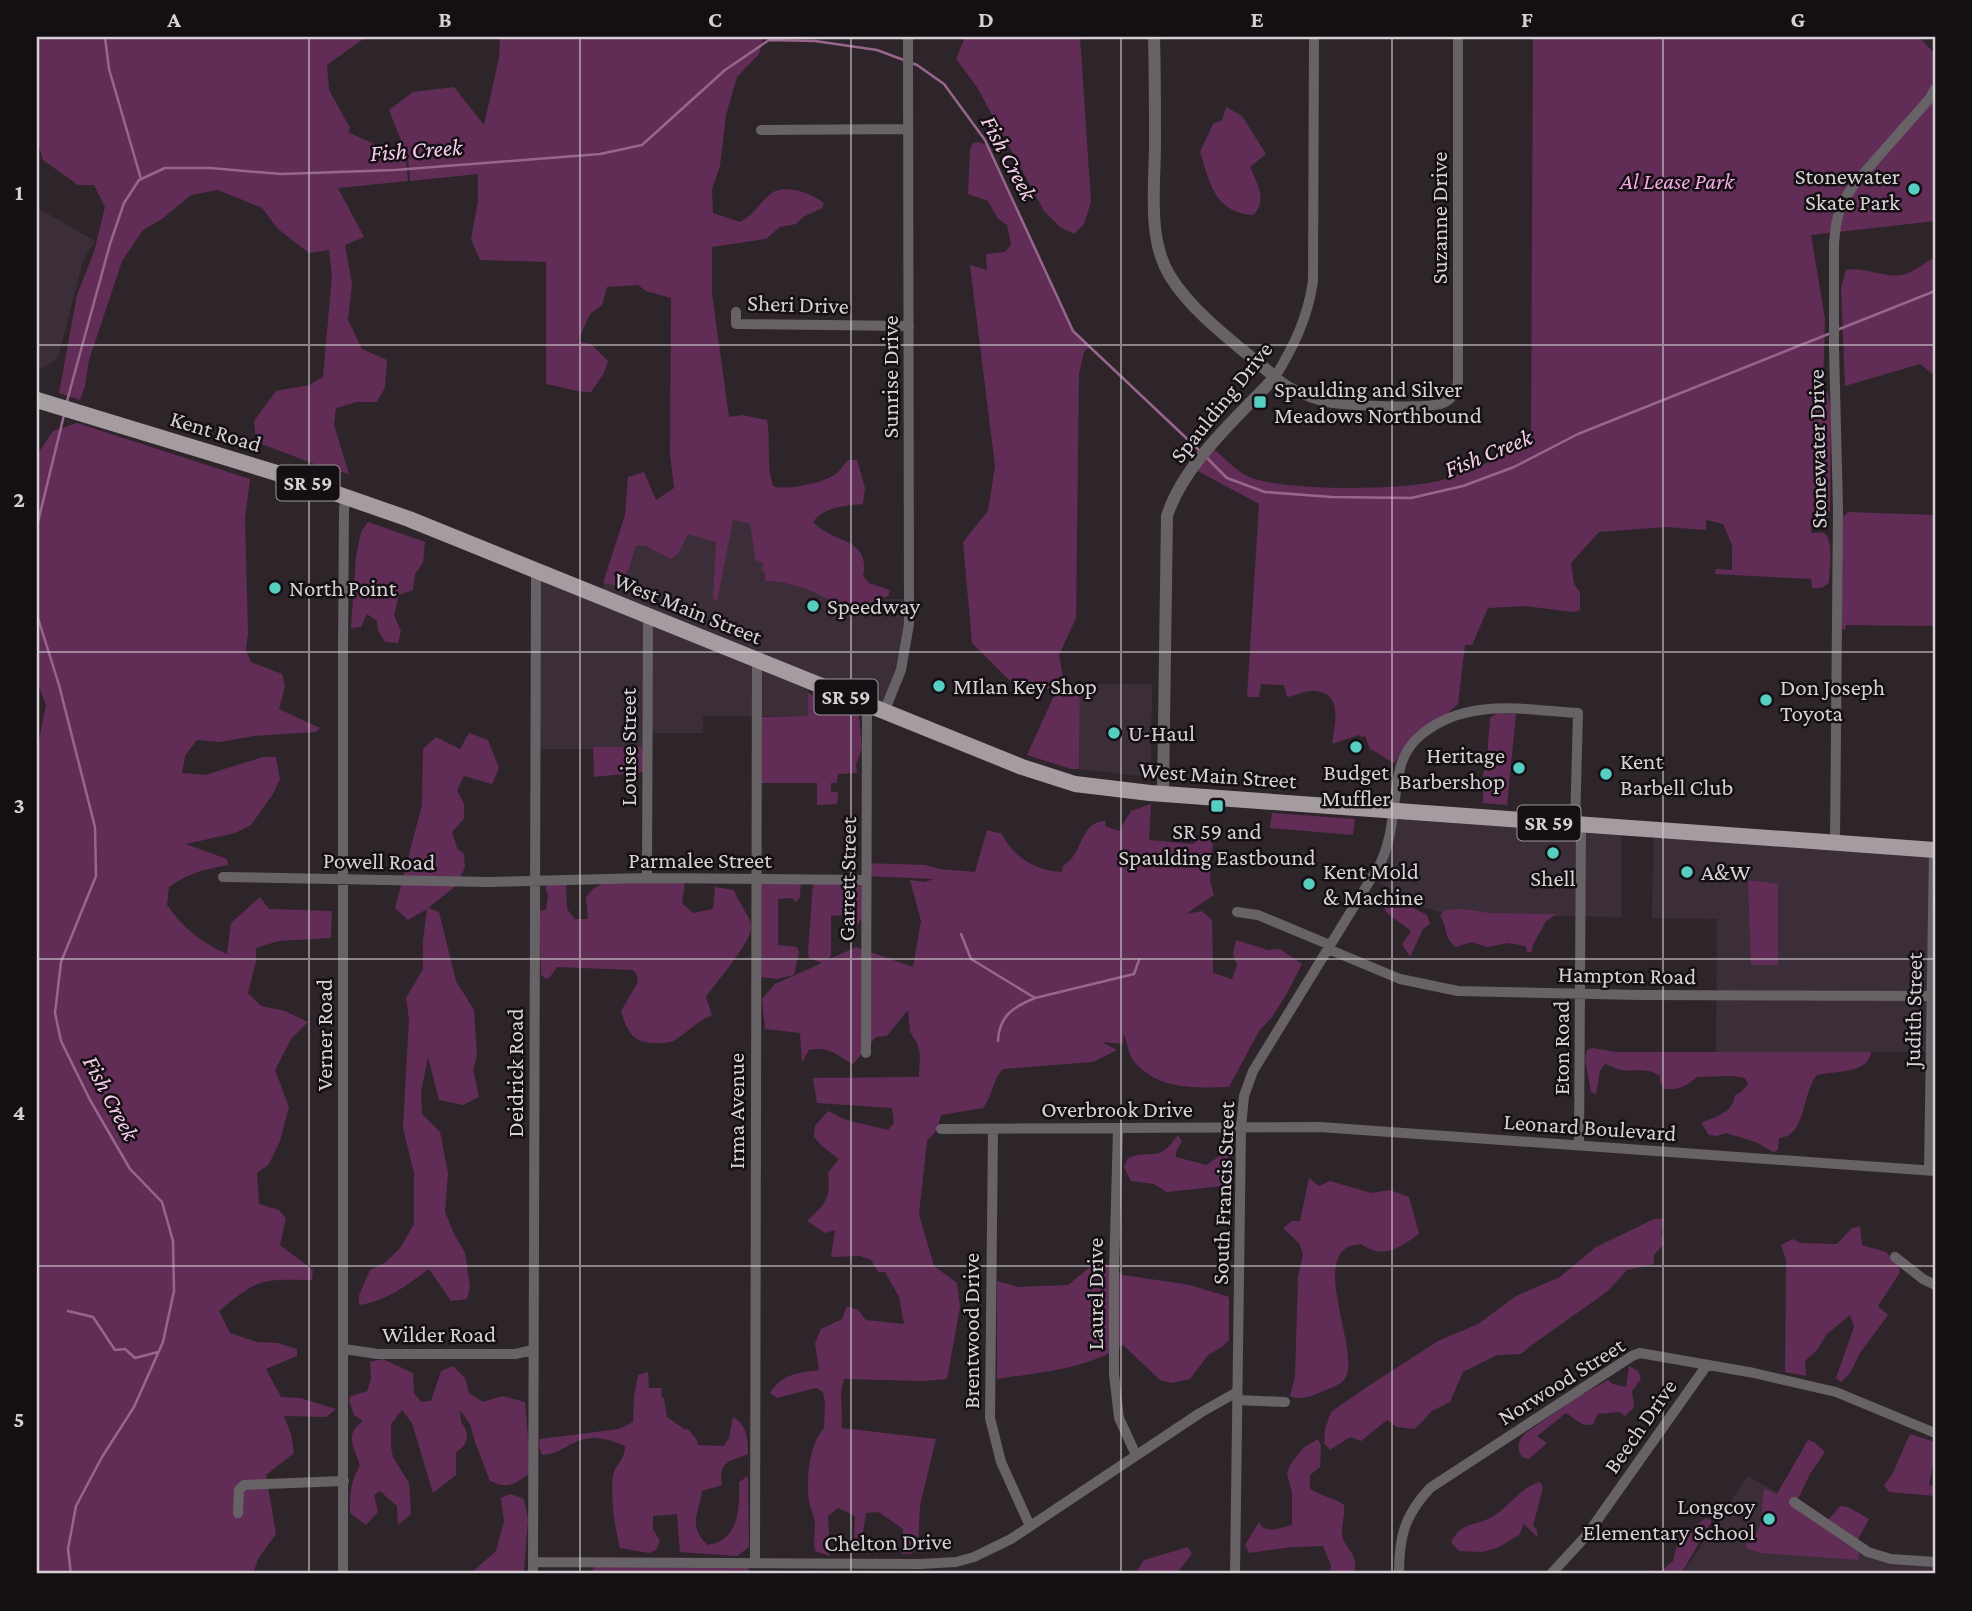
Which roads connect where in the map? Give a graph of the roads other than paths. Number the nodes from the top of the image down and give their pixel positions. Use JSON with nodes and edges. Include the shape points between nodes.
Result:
{"nodes":[{"id":1,"x":908,"y":37,"type":"edge"},
{"id":2,"x":1154,"y":37,"type":"edge"},
{"id":3,"x":1314,"y":37,"type":"edge"},
{"id":4,"x":1458,"y":37,"type":"edge"},
{"id":5,"x":1935,"y":89,"type":"edge"},
{"id":6,"x":908,"y":129,"type":"junction"},
{"id":7,"x":761,"y":130,"type":"dead end"},
{"id":8,"x":736,"y":312,"type":"dead end"},
{"id":9,"x":909,"y":326,"type":"junction"},
{"id":10,"x":1275,"y":377,"type":"junction"},
{"id":11,"x":37,"y":400,"type":"edge"},
{"id":12,"x":346,"y":497,"type":"junction"},
{"id":13,"x":536,"y":571,"type":"junction"},
{"id":14,"x":648,"y":617,"type":"junction"},
{"id":15,"x":757,"y":661,"type":"junction"},
{"id":16,"x":867,"y":705,"type":"junction"},
{"id":17,"x":884,"y":712,"type":"junction"},
{"id":18,"x":1578,"y":713,"type":"joint"},
{"id":19,"x":1163,"y":794,"type":"junction"},
{"id":20,"x":1395,"y":811,"type":"junction"},
{"id":21,"x":1578,"y":825,"type":"junction"},
{"id":22,"x":1835,"y":843,"type":"junction"},
{"id":23,"x":1935,"y":850,"type":"edge"},
{"id":24,"x":223,"y":877,"type":"dead end"},
{"id":25,"x":647,"y":878,"type":"junction"},
{"id":26,"x":344,"y":879,"type":"junction"},
{"id":27,"x":756,"y":880,"type":"junction"},
{"id":28,"x":865,"y":880,"type":"junction"},
{"id":29,"x":535,"y":881,"type":"junction"},
{"id":30,"x":1237,"y":912,"type":"dead end"},
{"id":31,"x":1329,"y":947,"type":"junction"},
{"id":32,"x":1580,"y":994,"type":"junction"},
{"id":33,"x":1933,"y":996,"type":"junction"},
{"id":34,"x":866,"y":1052,"type":"dead end"},
{"id":35,"x":1241,"y":1128,"type":"junction"},
{"id":36,"x":941,"y":1129,"type":"dead end"},
{"id":37,"x":993,"y":1129,"type":"junction"},
{"id":38,"x":1118,"y":1129,"type":"junction"},
{"id":39,"x":1579,"y":1145,"type":"junction"},
{"id":40,"x":1932,"y":1170,"type":"edge"},
{"id":41,"x":1895,"y":1257,"type":"dead end"},
{"id":42,"x":1935,"y":1285,"type":"edge"},
{"id":43,"x":344,"y":1349,"type":"junction"},
{"id":44,"x":533,"y":1350,"type":"junction"},
{"id":45,"x":1707,"y":1365,"type":"junction"},
{"id":46,"x":1237,"y":1396,"type":"junction"},
{"id":47,"x":1285,"y":1402,"type":"dead end"},
{"id":48,"x":1935,"y":1433,"type":"edge"},
{"id":49,"x":1136,"y":1455,"type":"junction"},
{"id":50,"x":344,"y":1481,"type":"junction"},
{"id":51,"x":1794,"y":1502,"type":"dead end"},
{"id":52,"x":238,"y":1513,"type":"dead end"},
{"id":53,"x":1030,"y":1526,"type":"junction"},
{"id":54,"x":755,"y":1561,"type":"junction"},
{"id":55,"x":533,"y":1562,"type":"junction"},
{"id":56,"x":1935,"y":1562,"type":"edge"},
{"id":57,"x":343,"y":1574,"type":"edge"},
{"id":58,"x":533,"y":1574,"type":"edge"},
{"id":59,"x":1235,"y":1574,"type":"edge"},
{"id":60,"x":1399,"y":1574,"type":"edge"},
{"id":61,"x":1551,"y":1574,"type":"edge"}],
"edges":[{"from":1,"to":6,"type":"street","name":"Sunrise Drive"},
{"from":2,"to":10,"type":"street","via":[[1156,229],[1165,267],[1195,306]]},
{"from":3,"to":10,"type":"street","name":"Spaulding Drive","via":[[1313,281],[1296,340]]},
{"from":4,"to":10,"type":"street","name":"Suzanne Drive","via":[[1457,388],[1436,406],[1338,404],[1304,394]]},
{"from":5,"to":22,"type":"street","name":"Stonewater Drive","via":[[1841,204],[1834,243],[1838,509]]},
{"from":6,"to":7,"type":"street"},
{"from":6,"to":9,"type":"street","name":"Sunrise Drive"},
{"from":8,"to":9,"type":"street","name":"Sheri Drive","via":[[736,324]]},
{"from":9,"to":17,"type":"street","name":"Sunrise Drive","via":[[909,624],[903,663]]},
{"from":10,"to":19,"type":"street","name":"Spaulding Drive","via":[[1192,468],[1171,506],[1166,531]]},
{"from":11,"to":12,"type":"main road","name":"Kent Road","number":"SR 59"},
{"from":12,"to":13,"type":"main road","name":"Kent Road","number":"SR 59"},
{"from":12,"to":26,"type":"street","name":"Verner Road"},
{"from":13,"to":14,"type":"main road","name":"West Main Street","number":"SR 59"},
{"from":13,"to":29,"type":"street","name":"Deidrick Road"},
{"from":14,"to":15,"type":"main road","name":"West Main Street","number":"SR 59"},
{"from":14,"to":25,"type":"street","name":"Louise Street"},
{"from":15,"to":16,"type":"main road","name":"West Main Street","number":"SR 59"},
{"from":15,"to":27,"type":"street","name":"Irma Avenue"},
{"from":16,"to":17,"type":"main road","name":"West Main Street","number":"SR 59"},
{"from":16,"to":28,"type":"street","name":"Garrett Street"},
{"from":17,"to":19,"type":"main road","name":"West Main Street","number":"SR 59","via":[[1056,779],[1092,788]]},
{"from":18,"to":20,"type":"street","name":"South Francis Street","via":[[1486,708],[1448,717],[1417,738],[1405,754]]},
{"from":18,"to":21,"type":"street","name":"Eton Road"},
{"from":19,"to":20,"type":"main road","name":"West Main Street","number":"SR 59"},
{"from":20,"to":21,"type":"main road","name":"West Main Street","number":"SR 59"},
{"from":20,"to":31,"type":"street","name":"South Francis Street","via":[[1384,857]]},
{"from":21,"to":22,"type":"main road","name":"West Main Street","number":"SR 59"},
{"from":21,"to":32,"type":"street","name":"Eton Road"},
{"from":22,"to":23,"type":"main road","name":"West Main Street","number":"SR 59"},
{"from":23,"to":33,"type":"street","name":"Judith Street"},
{"from":24,"to":26,"type":"street","name":"Powell Road"},
{"from":25,"to":27,"type":"street","name":"Parmalee Street"},
{"from":25,"to":29,"type":"street","name":"Parmalee Street"},
{"from":26,"to":29,"type":"street","name":"Powell Road"},
{"from":26,"to":43,"type":"street","name":"Verner Road"},
{"from":27,"to":28,"type":"street","name":"Parmalee Street"},
{"from":27,"to":54,"type":"street","name":"Irma Avenue"},
{"from":28,"to":34,"type":"street","name":"Garrett Street"},
{"from":29,"to":44,"type":"street","name":"Deidrick Road"},
{"from":30,"to":31,"type":"street","name":"Hampton Road","via":[[1258,915]]},
{"from":31,"to":32,"type":"street","name":"Hampton Road","via":[[1399,979],[1441,989]]},
{"from":31,"to":35,"type":"street","name":"South Francis Street","via":[[1253,1071],[1244,1096]]},
{"from":32,"to":33,"type":"street","name":"Hampton Road"},
{"from":32,"to":39,"type":"street","name":"Eton Road"},
{"from":33,"to":40,"type":"street","name":"Judith Street"},
{"from":35,"to":38,"type":"street","name":"Overbrook Drive"},
{"from":35,"to":39,"type":"street","name":"Leonard Boulevard","via":[[1320,1127]]},
{"from":35,"to":46,"type":"street","name":"South Francis Street"},
{"from":36,"to":37,"type":"street","name":"Overbrook Drive"},
{"from":37,"to":38,"type":"street","name":"Overbrook Drive"},
{"from":37,"to":53,"type":"street","name":"Brentwood Drive","via":[[990,1418],[1001,1462]]},
{"from":38,"to":49,"type":"street","name":"Laurel Drive","via":[[1114,1374],[1119,1418]]},
{"from":39,"to":40,"type":"street","name":"Leonard Boulevard"},
{"from":41,"to":42,"type":"street"},
{"from":43,"to":44,"type":"street","name":"Wilder Road","via":[[378,1354],[515,1354]]},
{"from":43,"to":50,"type":"street","name":"Verner Road"},
{"from":44,"to":55,"type":"street","name":"Deidrick Road"},
{"from":45,"to":48,"type":"street","name":"Norwood Street","via":[[1836,1392]]},
{"from":45,"to":60,"type":"street","name":"Norwood Street","via":[[1649,1353],[1632,1356],[1446,1477],[1415,1504],[1405,1522]]},
{"from":45,"to":61,"type":"street","name":"Beech Drive","via":[[1586,1536]]},
{"from":46,"to":47,"type":"street"},
{"from":46,"to":49,"type":"street","name":"Chelton Drive","via":[[1200,1413]]},
{"from":46,"to":59,"type":"street","name":"South Francis Street"},
{"from":49,"to":53,"type":"street","name":"Chelton Drive"},
{"from":50,"to":52,"type":"street","via":[[244,1485],[239,1490]]},
{"from":50,"to":57,"type":"street","name":"Verner Road"},
{"from":51,"to":56,"type":"street","via":[[1868,1552],[1891,1559]]},
{"from":53,"to":54,"type":"street","name":"Chelton Drive","via":[[988,1552],[956,1562]]},
{"from":54,"to":55,"type":"street","name":"Chelton Drive"},
{"from":55,"to":58,"type":"street","name":"Deidrick Road"}]}
